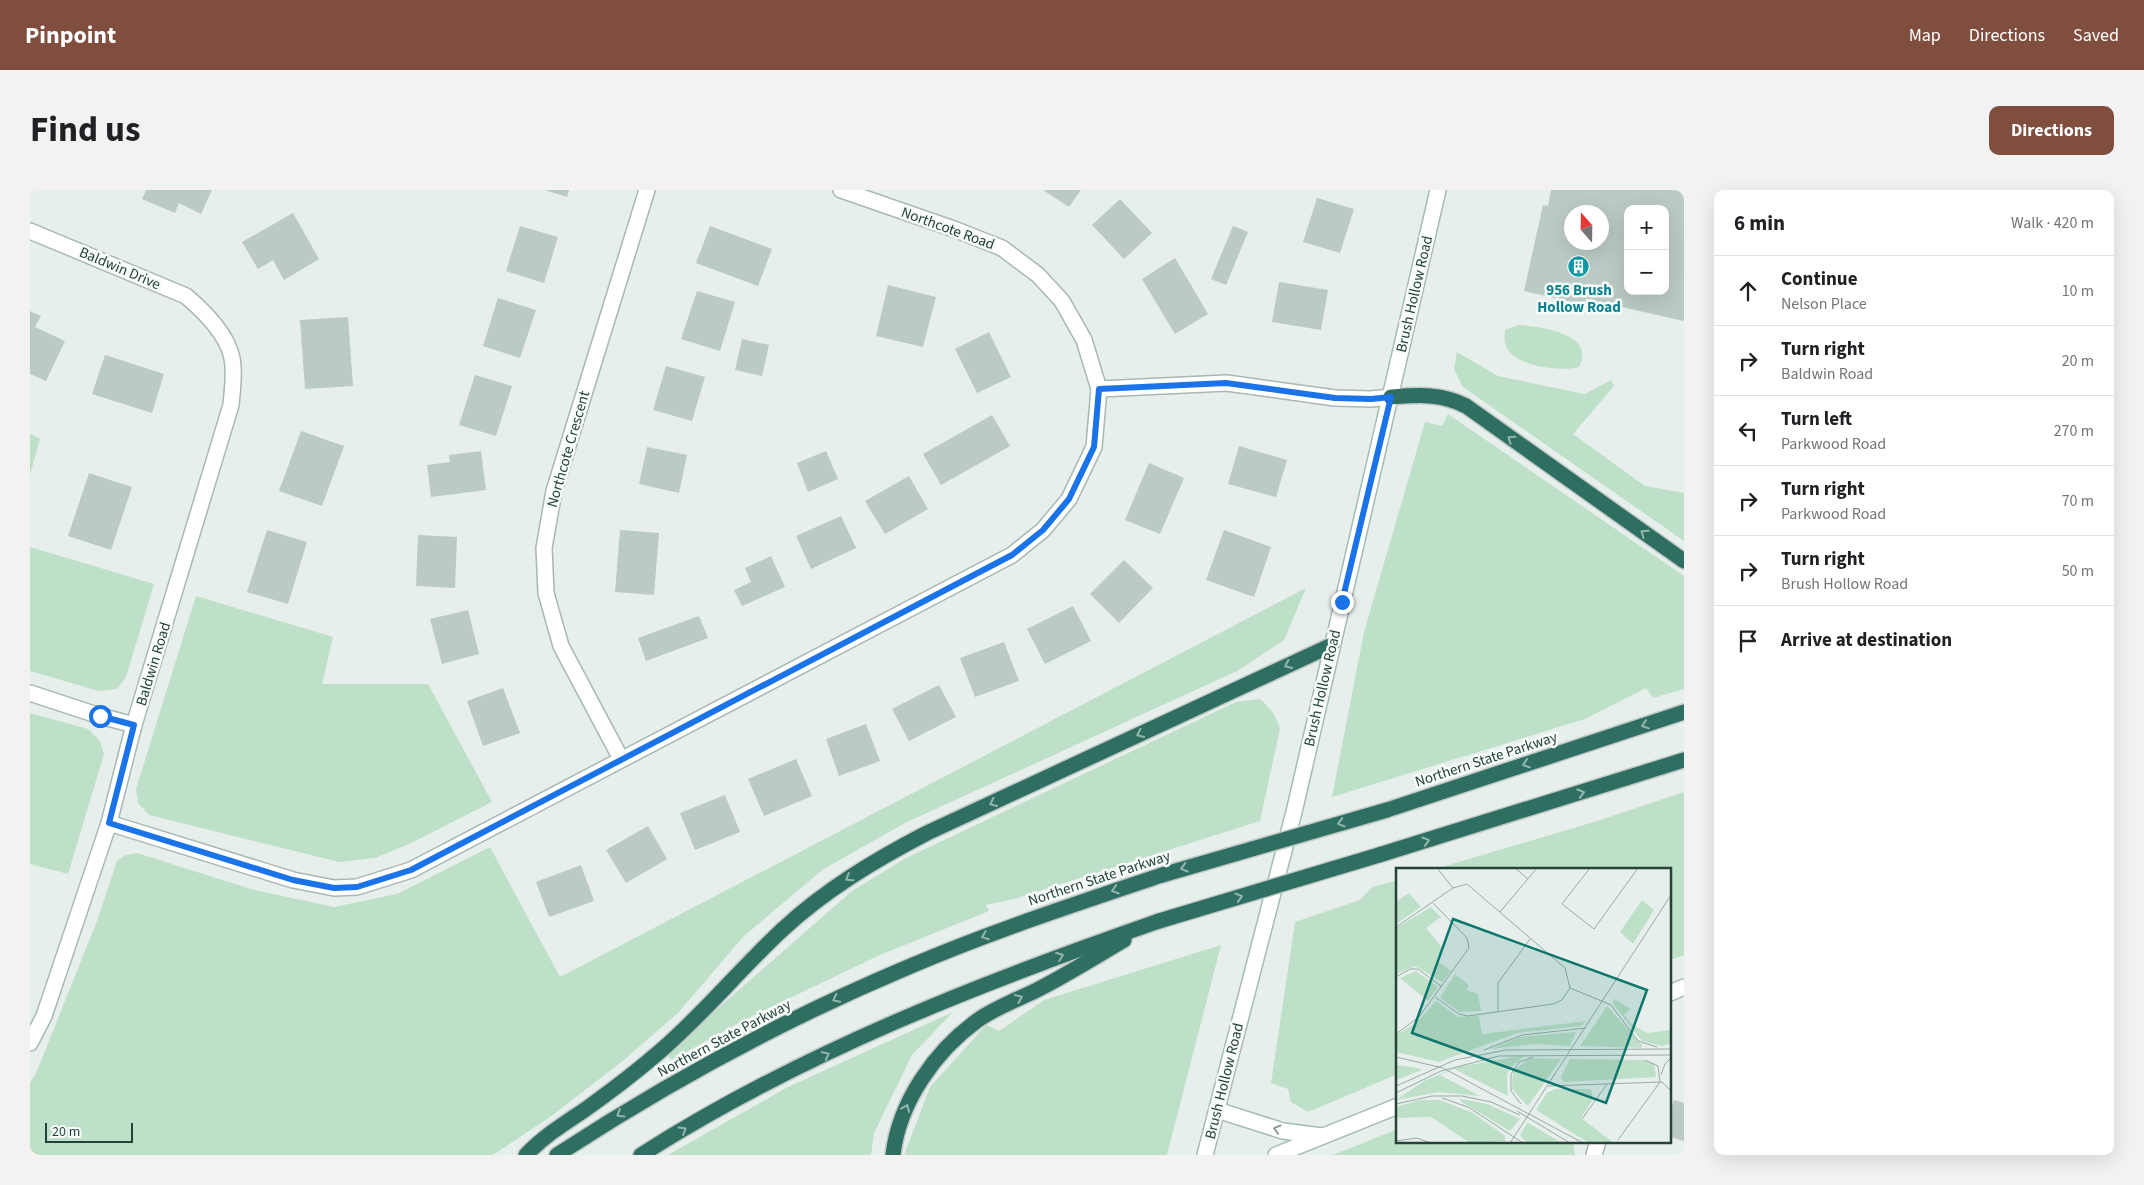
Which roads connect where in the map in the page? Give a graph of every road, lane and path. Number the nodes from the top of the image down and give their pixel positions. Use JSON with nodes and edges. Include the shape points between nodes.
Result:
{"nodes":[{"id":1,"x":647,"y":190,"type":"edge"},
{"id":2,"x":841,"y":190,"type":"edge"},
{"id":3,"x":1438,"y":190,"type":"edge"},
{"id":4,"x":30,"y":231,"type":"edge"},
{"id":5,"x":206,"y":313,"type":"joint"},
{"id":6,"x":1099,"y":389,"type":"junction"},
{"id":7,"x":1391,"y":397,"type":"junction"},
{"id":8,"x":1684,"y":561,"type":"edge"},
{"id":9,"x":1332,"y":645,"type":"junction"},
{"id":10,"x":30,"y":693,"type":"edge"},
{"id":11,"x":1684,"y":712,"type":"edge"},
{"id":12,"x":134,"y":725,"type":"junction"},
{"id":13,"x":621,"y":760,"type":"junction"},
{"id":14,"x":1684,"y":760,"type":"edge"},
{"id":15,"x":1684,"y":766,"type":"edge"},
{"id":16,"x":1618,"y":781,"type":"junction"},
{"id":17,"x":109,"y":823,"type":"junction"},
{"id":18,"x":1159,"y":921,"type":"junction"},
{"id":19,"x":1684,"y":987,"type":"edge"},
{"id":20,"x":1672,"y":992,"type":"edge"},
{"id":21,"x":30,"y":1043,"type":"edge"},
{"id":22,"x":1396,"y":1107,"type":"edge"},
{"id":23,"x":1216,"y":1110,"type":"junction"},
{"id":24,"x":1326,"y":1136,"type":"junction"},
{"id":25,"x":1598,"y":1142,"type":"edge"},
{"id":26,"x":526,"y":1155,"type":"edge"},
{"id":27,"x":557,"y":1155,"type":"edge"},
{"id":28,"x":641,"y":1155,"type":"edge"},
{"id":29,"x":893,"y":1155,"type":"edge"},
{"id":30,"x":1205,"y":1155,"type":"edge"},
{"id":31,"x":1276,"y":1155,"type":"edge"},
{"id":32,"x":1594,"y":1155,"type":"edge"}],
"edges":[{"from":1,"to":13,"type":"street","name":"Northcote Crescent","via":[[554,492],[544,548],[546,593],[561,646]]},
{"from":2,"to":6,"type":"street","name":"Northcote Road","via":[[1002,248],[1038,275],[1062,301],[1084,340]]},
{"from":3,"to":7,"type":"street","name":"Brush Hollow Road"},
{"from":4,"to":5,"type":"street","name":"Baldwin Drive","via":[[186,296]]},
{"from":5,"to":12,"type":"street","name":"Baldwin Road","via":[[224,339],[234,364],[231,405]]},
{"from":6,"to":7,"type":"street","via":[[1226,383],[1335,398]]},
{"from":6,"to":13,"type":"street","via":[[1094,447],[1069,499],[1043,530],[1012,555]]},
{"from":8,"to":7,"type":"highway","one_way":true,"via":[[1466,406],[1432,395]]},
{"from":7,"to":9,"type":"street","name":"Brush Hollow Road"},
{"from":9,"to":23,"type":"street","name":"Brush Hollow Road","via":[[1294,812]]},
{"from":9,"to":26,"type":"highway","one_way":true,"via":[[927,833],[868,866],[784,928],[711,1005],[657,1054],[622,1083],[541,1139]]},
{"from":10,"to":12,"type":"street"},
{"from":11,"to":27,"type":"highway","name":"Northern State Parkway","one_way":true,"bridge":true,"via":[[1387,810],[1162,875],[1031,918],[914,964],[786,1024],[624,1112]]},
{"from":12,"to":17,"type":"street","name":"Baldwin Road"},
{"from":13,"to":17,"type":"street","via":[[411,870],[357,887],[334,888],[293,880]]},
{"from":14,"to":16,"type":"highway"},
{"from":15,"to":16,"type":"highway"},
{"from":18,"to":16,"type":"highway","one_way":true,"bridge":true},
{"from":17,"to":21,"type":"street","name":"Baldwin Road","via":[[44,1016]]},
{"from":28,"to":18,"type":"highway","one_way":true,"via":[[754,1090],[869,1034],[1025,968]]},
{"from":29,"to":18,"type":"highway","one_way":true,"via":[[907,1104],[932,1064],[959,1034],[996,1009],[1035,991]]},
{"from":19,"to":20,"type":"street"},
{"from":22,"to":24,"type":"street"},
{"from":24,"to":23,"type":"street","one_way":true,"via":[[1282,1131]]},
{"from":23,"to":30,"type":"street","name":"Brush Hollow Road"},
{"from":24,"to":31,"type":"street"},
{"from":25,"to":32,"type":"street"}]}
